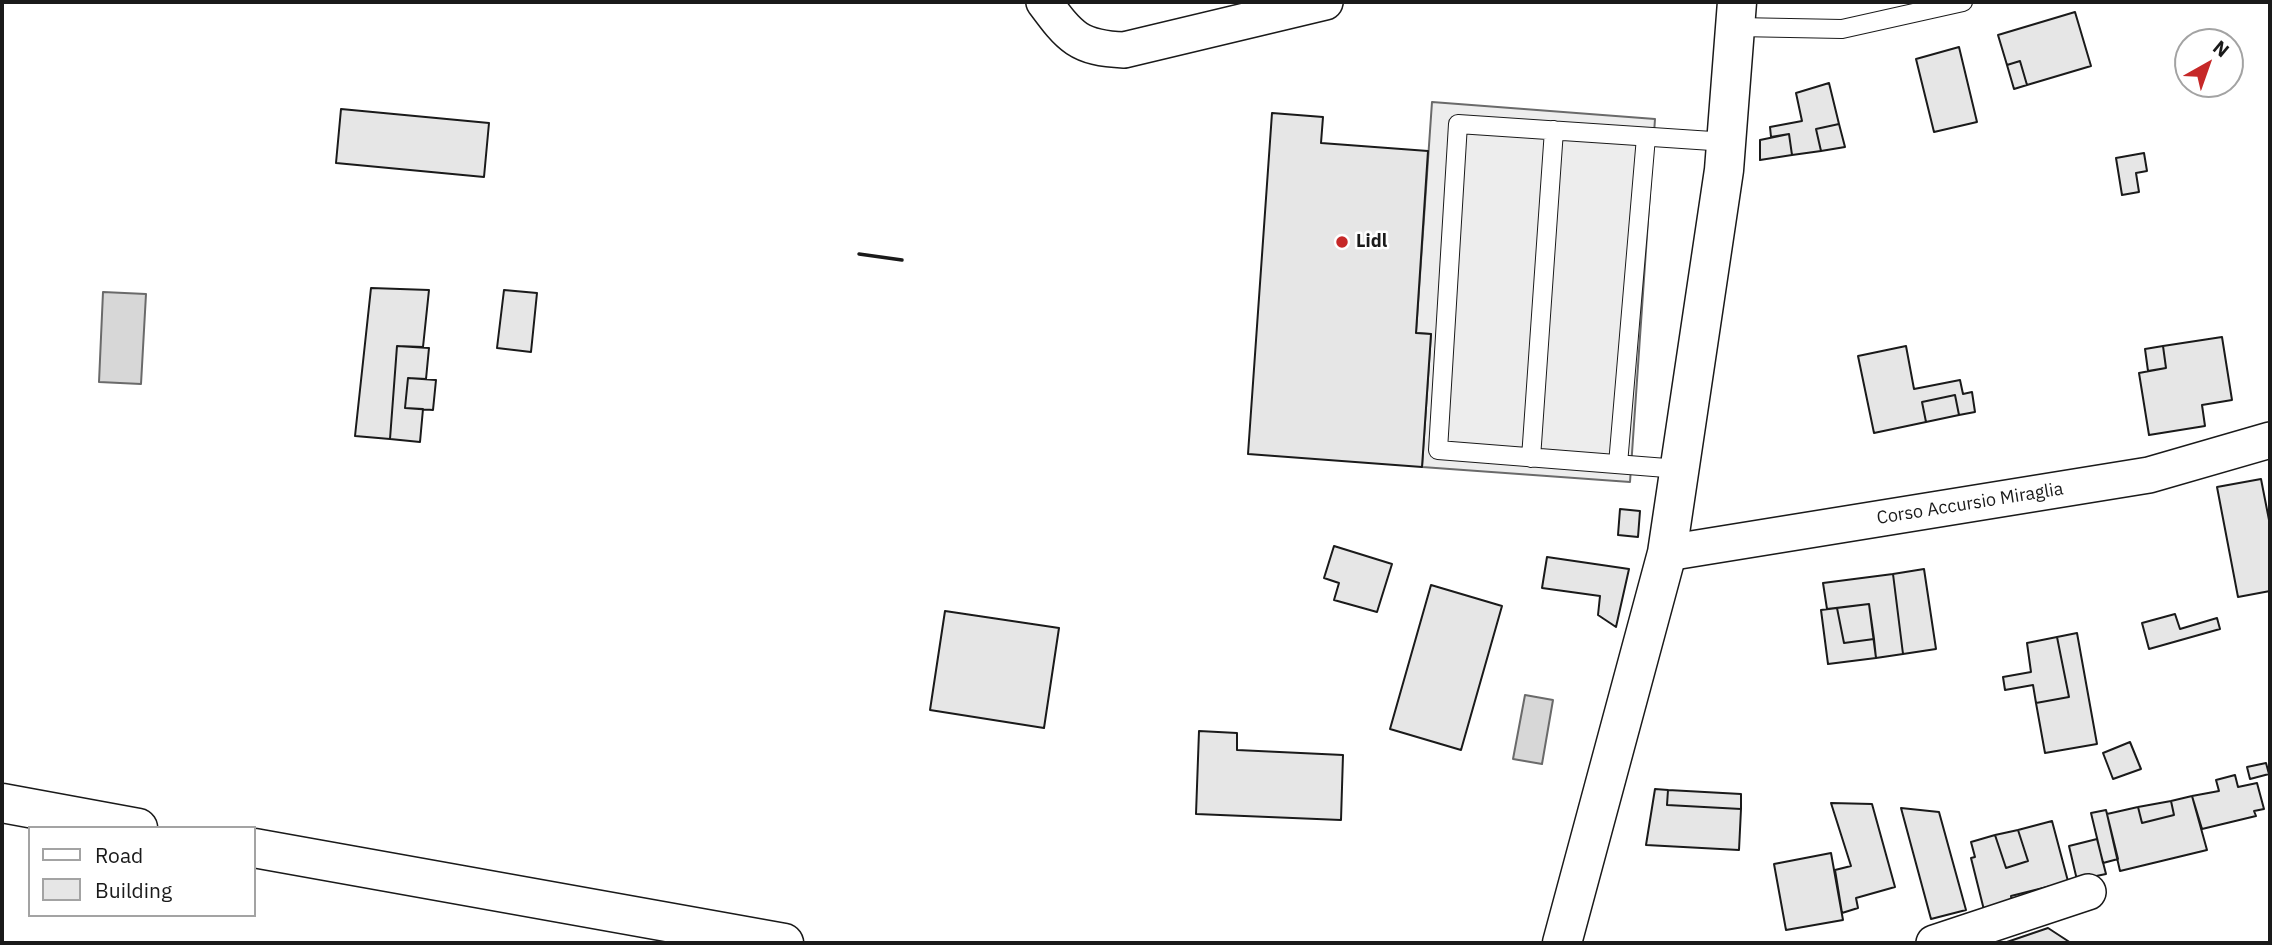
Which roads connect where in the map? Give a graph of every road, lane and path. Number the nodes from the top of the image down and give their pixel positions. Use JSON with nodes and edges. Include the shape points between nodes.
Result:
{"nodes":[{"id":1,"x":1044,"y":2,"type":"edge"},
{"id":2,"x":1325,"y":2,"type":"edge"},
{"id":3,"x":1963,"y":2,"type":"edge"},
{"id":4,"x":1737,"y":14,"type":"edge"},
{"id":5,"x":1554,"y":130,"type":"junction"},
{"id":6,"x":1646,"y":137,"type":"junction"},
{"id":7,"x":1727,"y":142,"type":"junction"},
{"id":8,"x":2270,"y":440,"type":"edge"},
{"id":9,"x":1531,"y":458,"type":"junction"},
{"id":10,"x":1618,"y":464,"type":"junction"},
{"id":11,"x":1679,"y":469,"type":"junction"},
{"id":12,"x":1667,"y":553,"type":"junction"},
{"id":13,"x":2,"y":803,"type":"edge"},
{"id":14,"x":127,"y":826,"type":"edge"},
{"id":15,"x":256,"y":848,"type":"edge"},
{"id":16,"x":2088,"y":892,"type":"dead end"},
{"id":17,"x":784,"y":943,"type":"edge"},
{"id":18,"x":1564,"y":943,"type":"edge"},
{"id":19,"x":1934,"y":943,"type":"edge"}],
"edges":[{"from":1,"to":2,"type":"street","via":[[1077,40],[1097,49],[1124,50]]},
{"from":3,"to":4,"type":"lane","via":[[1842,29]]},
{"from":4,"to":7,"type":"street"},
{"from":5,"to":6,"type":"lane"},
{"from":5,"to":9,"type":"lane"},
{"from":5,"to":9,"type":"lane","via":[[1458,124],[1438,450]]},
{"from":6,"to":7,"type":"lane"},
{"from":6,"to":10,"type":"lane"},
{"from":7,"to":11,"type":"street"},
{"from":8,"to":12,"type":"street","name":"Corso Accursio Miraglia","via":[[2149,475]]},
{"from":9,"to":10,"type":"lane"},
{"from":10,"to":11,"type":"lane"},
{"from":11,"to":12,"type":"street"},
{"from":12,"to":18,"type":"street"},
{"from":13,"to":14,"type":"street"},
{"from":15,"to":17,"type":"street"},
{"from":16,"to":19,"type":"street"}]}
